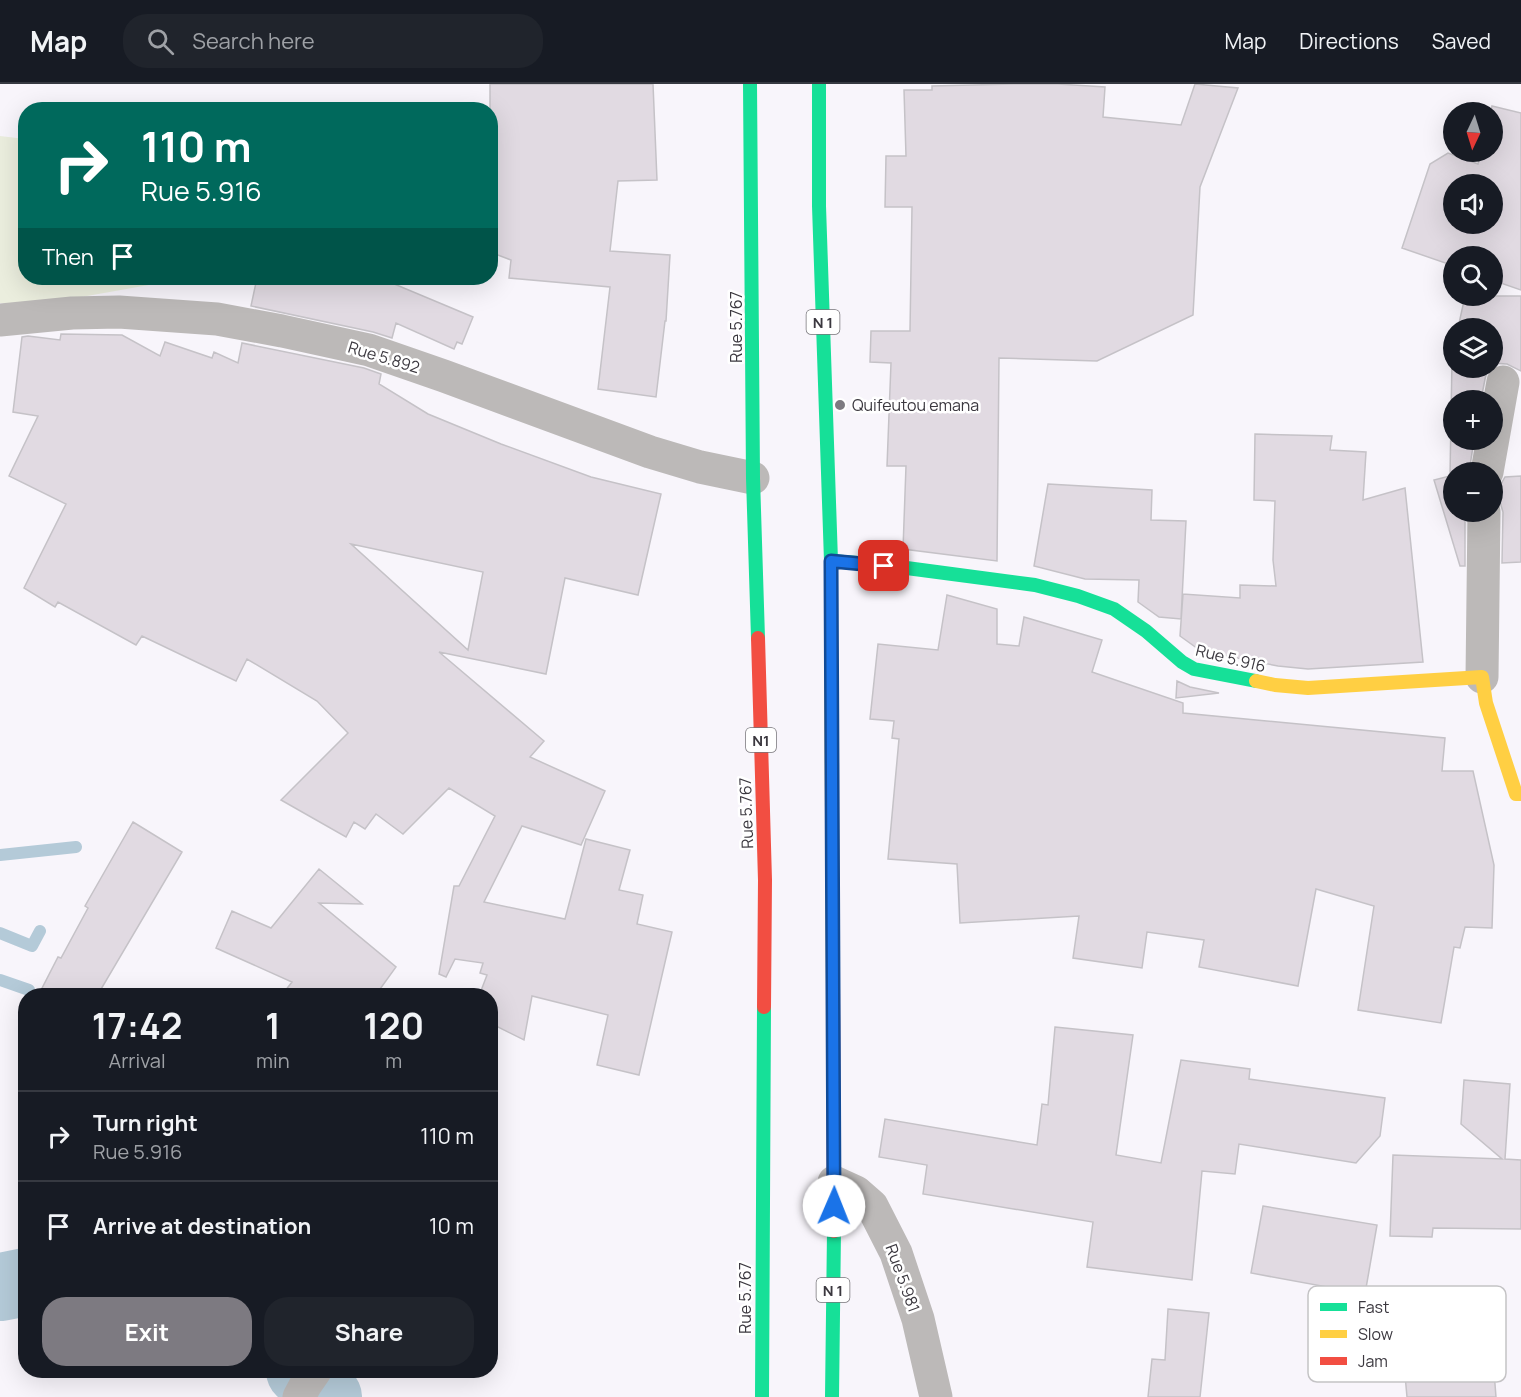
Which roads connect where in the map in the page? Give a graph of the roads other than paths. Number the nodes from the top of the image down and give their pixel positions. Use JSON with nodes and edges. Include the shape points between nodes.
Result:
{"nodes":[{"id":1,"x":750,"y":84,"type":"edge"},
{"id":2,"x":819,"y":84,"type":"edge"},
{"id":3,"x":0,"y":320,"type":"edge"},
{"id":4,"x":1503,"y":382,"type":"dead end"},
{"id":5,"x":1489,"y":462,"type":"edge"},
{"id":6,"x":753,"y":478,"type":"junction"},
{"id":7,"x":1484,"y":522,"type":"edge"},
{"id":8,"x":831,"y":561,"type":"junction"},
{"id":9,"x":1482,"y":676,"type":"junction"},
{"id":10,"x":1519,"y":800,"type":"edge"},
{"id":11,"x":834,"y":1182,"type":"junction"},
{"id":12,"x":310,"y":1378,"type":"edge"},
{"id":13,"x":299,"y":1397,"type":"edge"},
{"id":14,"x":762,"y":1397,"type":"edge"},
{"id":15,"x":832,"y":1397,"type":"edge"},
{"id":16,"x":936,"y":1397,"type":"edge"}],
"edges":[{"from":1,"to":6,"type":"main road","name":"Rue 5.767","number":"N1"},
{"from":2,"to":8,"type":"main road","number":"N 1"},
{"from":3,"to":6,"type":"street","name":"Rue 5.892","via":[[119,312],[217,319],[282,331],[369,350],[650,452]]},
{"from":4,"to":5,"type":"street"},
{"from":6,"to":14,"type":"main road","name":"Rue 5.767","number":"N1","via":[[765,880]]},
{"from":7,"to":9,"type":"street"},
{"from":8,"to":9,"type":"main road","name":"Rue 5.916","via":[[1035,585],[1078,596],[1114,609],[1194,669],[1275,685],[1308,688]]},
{"from":8,"to":11,"type":"main road","number":"N 1"},
{"from":9,"to":10,"type":"main road","via":[[1486,703]]},
{"from":11,"to":15,"type":"main road","number":"N 1"},
{"from":11,"to":16,"type":"street","name":"Rue 5.981","via":[[856,1192],[872,1206],[896,1253],[918,1319]]},
{"from":12,"to":13,"type":"street"}]}
